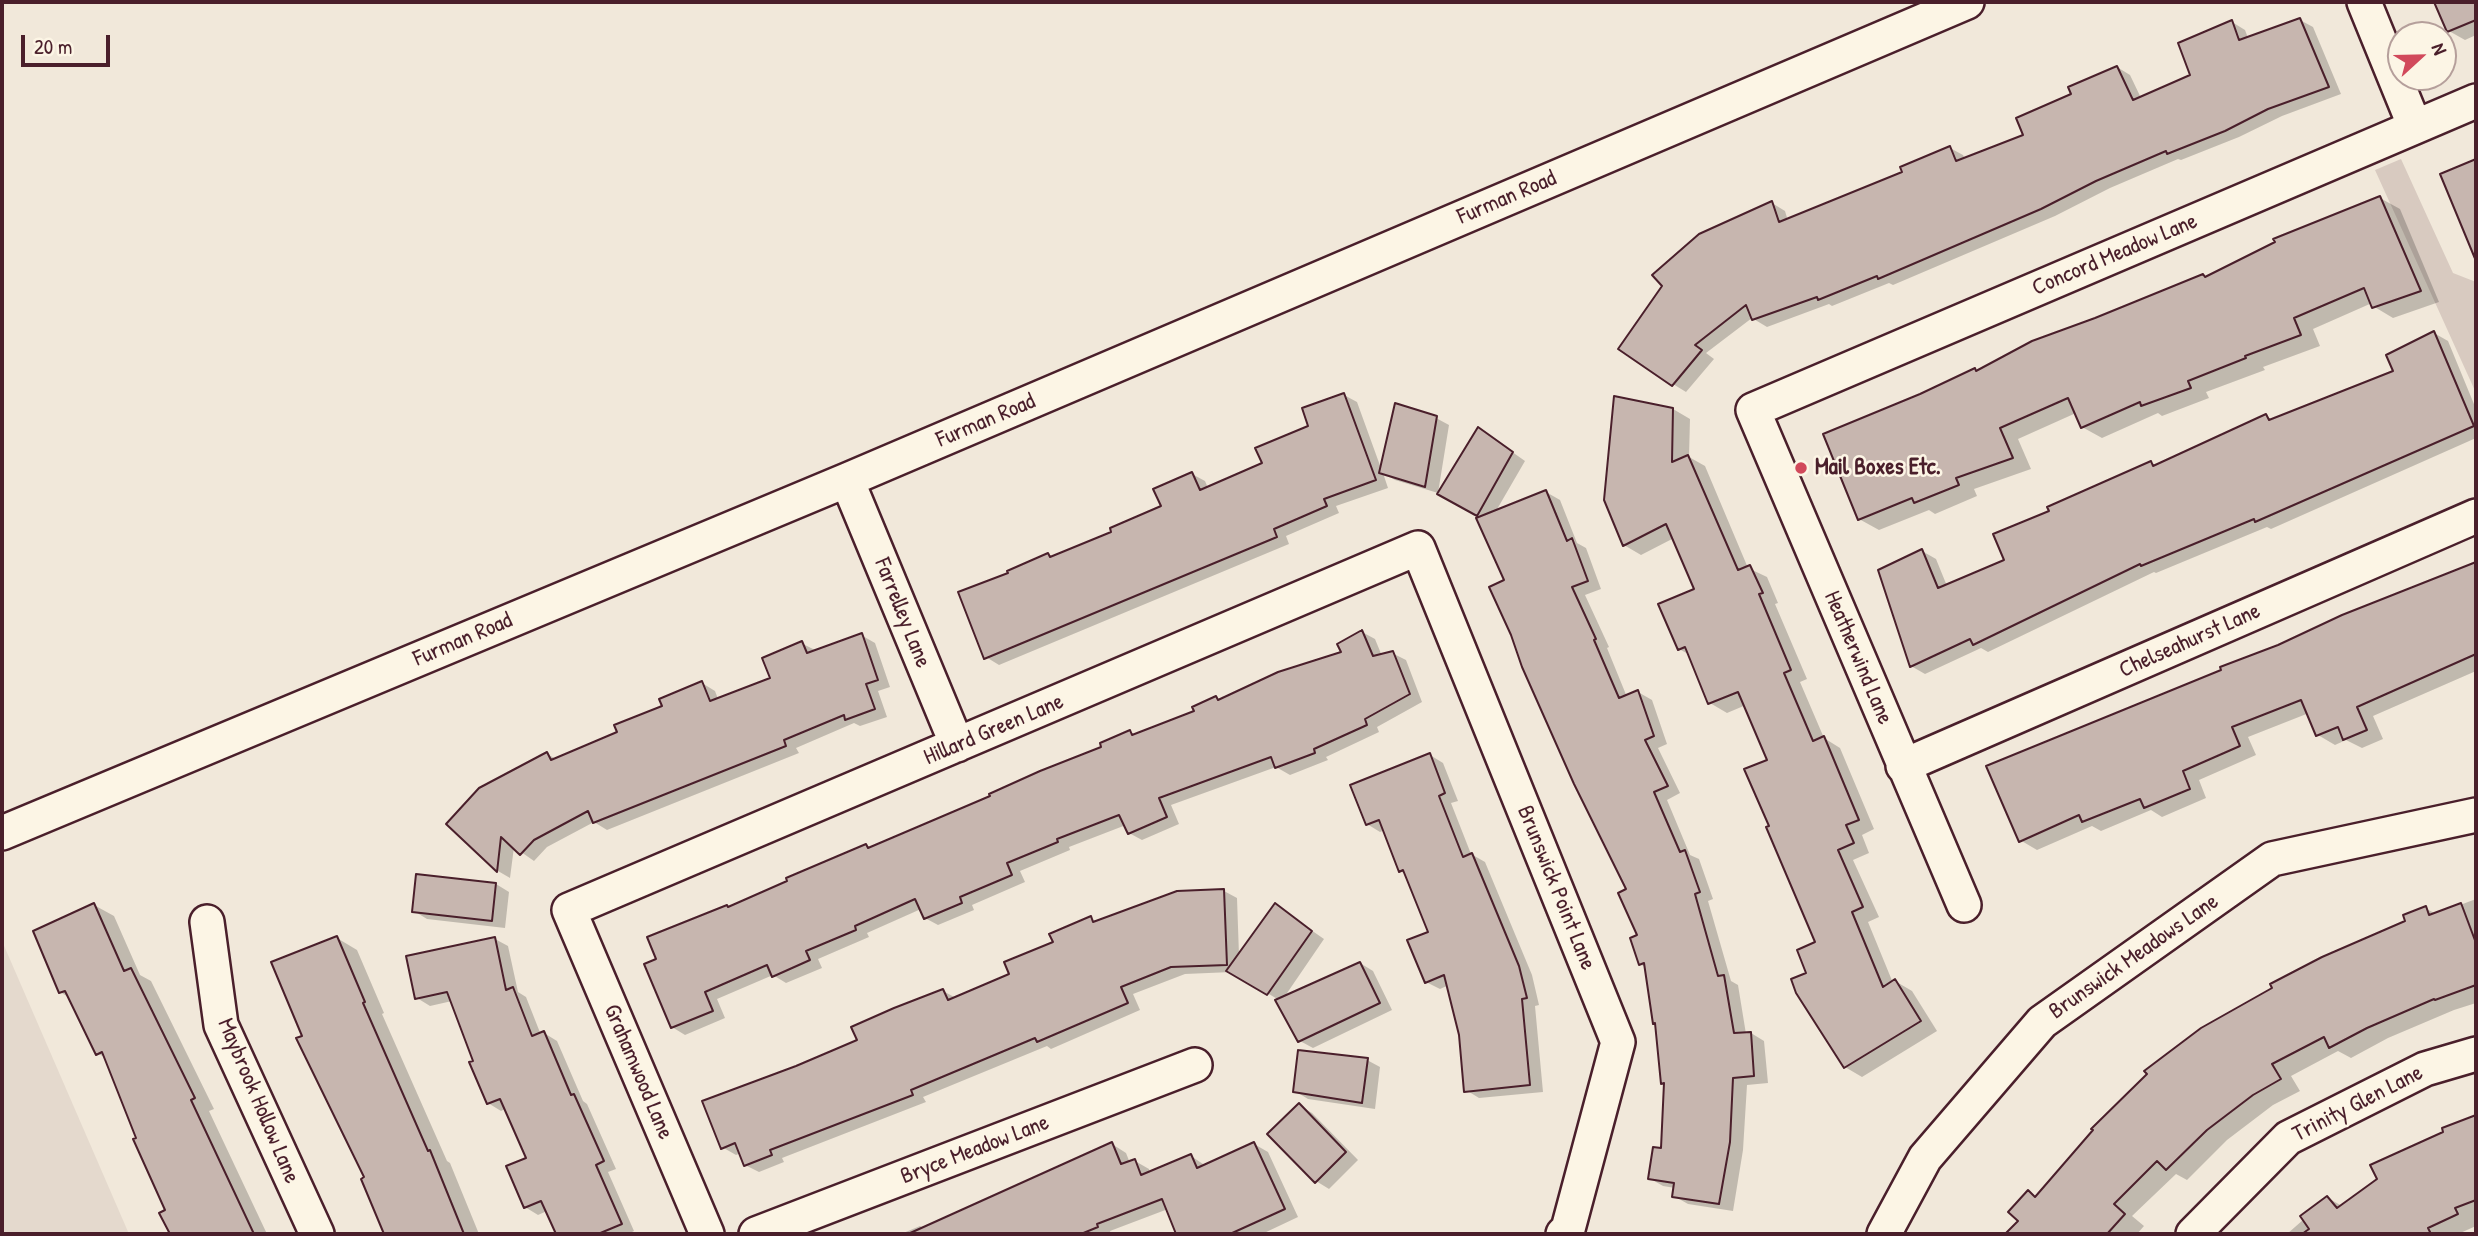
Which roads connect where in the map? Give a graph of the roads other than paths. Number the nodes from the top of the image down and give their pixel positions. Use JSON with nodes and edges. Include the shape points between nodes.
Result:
{"nodes":[{"id":1,"x":1967,"y":2,"type":"edge"},
{"id":2,"x":2364,"y":2,"type":"edge"},
{"id":3,"x":2476,"y":101,"type":"edge"},
{"id":4,"x":2415,"y":127,"type":"junction"},
{"id":5,"x":1753,"y":410,"type":"joint"},
{"id":6,"x":847,"y":480,"type":"junction"},
{"id":7,"x":2476,"y":516,"type":"edge"},
{"id":8,"x":1418,"y":548,"type":"joint"},
{"id":9,"x":957,"y":745,"type":"junction"},
{"id":10,"x":1903,"y":766,"type":"junction"},
{"id":11,"x":2476,"y":815,"type":"edge"},
{"id":12,"x":2,"y":833,"type":"edge"},
{"id":13,"x":1964,"y":905,"type":"dead end"},
{"id":14,"x":569,"y":911,"type":"joint"},
{"id":15,"x":207,"y":922,"type":"dead end"},
{"id":16,"x":2476,"y":1054,"type":"edge"},
{"id":17,"x":1195,"y":1065,"type":"dead end"},
{"id":18,"x":1571,"y":1233,"type":"edge"},
{"id":19,"x":317,"y":1234,"type":"edge"},
{"id":20,"x":707,"y":1234,"type":"edge"},
{"id":21,"x":756,"y":1234,"type":"edge"},
{"id":22,"x":1884,"y":1234,"type":"edge"},
{"id":23,"x":2193,"y":1234,"type":"edge"}],
"edges":[{"from":1,"to":6,"type":"street","name":"Furman Road"},
{"from":2,"to":4,"type":"street"},
{"from":3,"to":4,"type":"street","name":"Concord Meadow Lane"},
{"from":4,"to":5,"type":"street","name":"Concord Meadow Lane"},
{"from":5,"to":10,"type":"street","name":"Heatherwind Lane"},
{"from":6,"to":9,"type":"street","name":"Farrelley Lane"},
{"from":6,"to":12,"type":"street","name":"Furman Road"},
{"from":7,"to":10,"type":"street","name":"Chelseahurst Lane"},
{"from":8,"to":9,"type":"street","name":"Hillard Green Lane"},
{"from":8,"to":18,"type":"street","name":"Brunswick Point Lane","via":[[1618,1042]]},
{"from":9,"to":14,"type":"street","name":"Hillard Green Lane"},
{"from":10,"to":13,"type":"street","name":"Heatherwind Lane"},
{"from":11,"to":22,"type":"street","name":"Brunswick Meadows Lane","via":[[2272,859],[2042,1022],[1925,1158]]},
{"from":14,"to":20,"type":"street","name":"Grahamwood Lane"},
{"from":15,"to":19,"type":"street","name":"Maybrook Hollow Lane","via":[[221,1025]]},
{"from":16,"to":23,"type":"street","name":"Trinity Glen Lane","via":[[2425,1069],[2288,1138]]},
{"from":17,"to":21,"type":"street","name":"Bryce Meadow Lane"}]}
